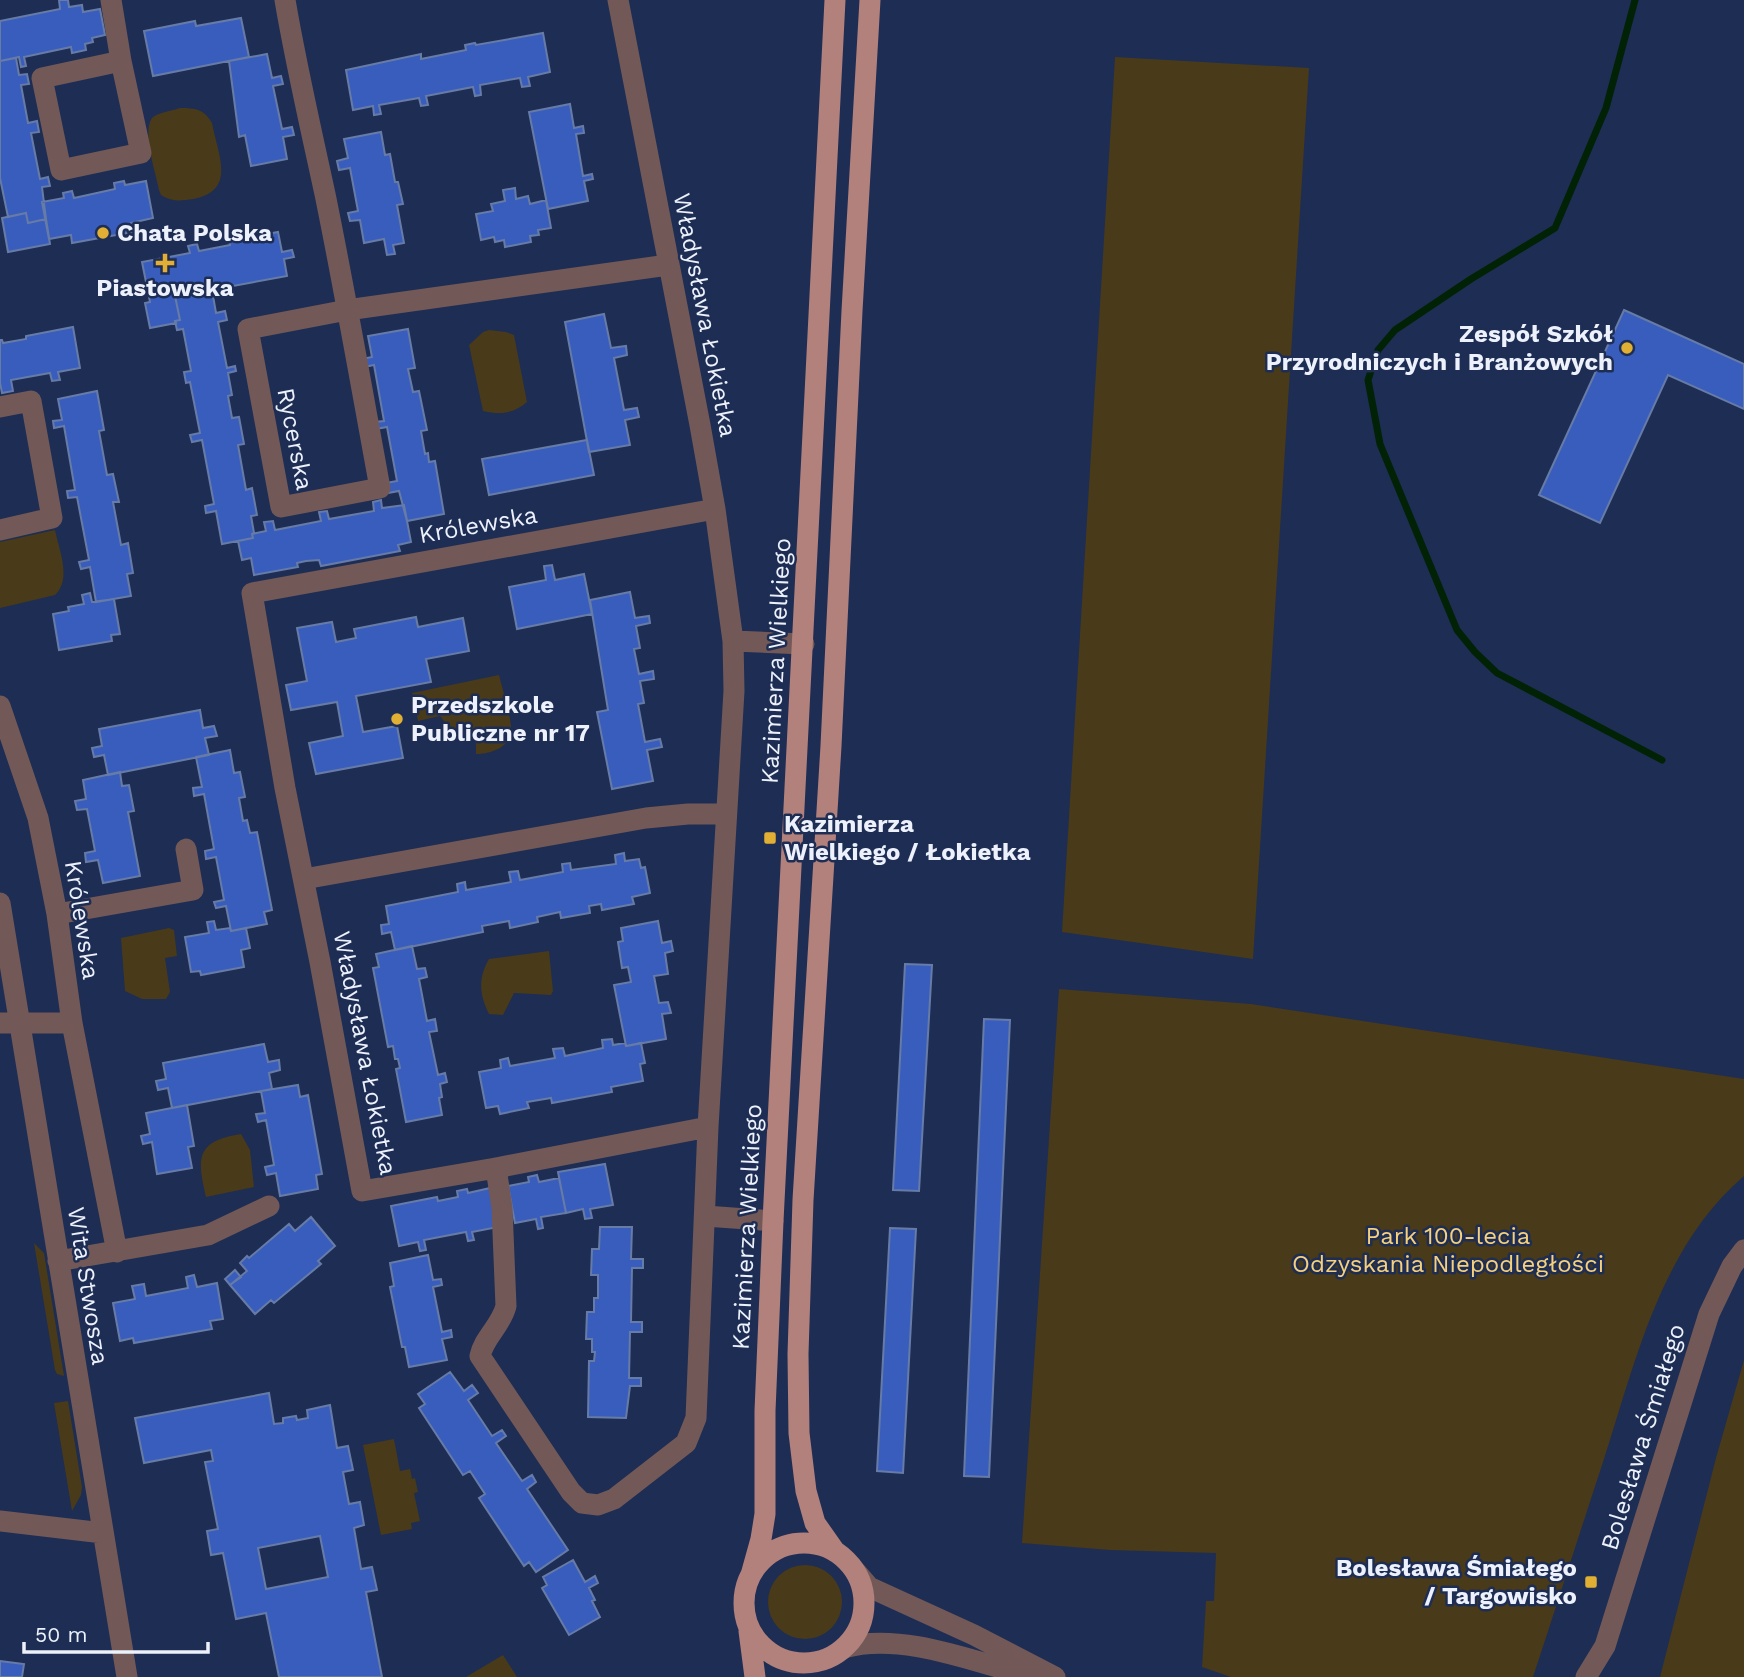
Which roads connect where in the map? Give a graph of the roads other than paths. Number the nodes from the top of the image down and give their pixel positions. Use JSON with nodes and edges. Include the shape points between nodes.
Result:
{"nodes":[{"id":1,"x":111,"y":0,"type":"edge"},
{"id":2,"x":285,"y":0,"type":"edge"},
{"id":3,"x":618,"y":0,"type":"edge"},
{"id":4,"x":832,"y":5,"type":"edge"},
{"id":5,"x":871,"y":5,"type":"edge"},
{"id":6,"x":121,"y":61,"type":"junction"},
{"id":7,"x":668,"y":265,"type":"junction"},
{"id":8,"x":347,"y":310,"type":"junction"},
{"id":9,"x":0,"y":407,"type":"edge"},
{"id":10,"x":715,"y":509,"type":"junction"},
{"id":11,"x":0,"y":530,"type":"edge"},
{"id":12,"x":252,"y":593,"type":"joint"},
{"id":13,"x":733,"y":641,"type":"junction"},
{"id":14,"x":804,"y":644,"type":"junction"},
{"id":15,"x":0,"y":706,"type":"edge"},
{"id":16,"x":726,"y":814,"type":"junction"},
{"id":17,"x":186,"y":849,"type":"dead end"},
{"id":18,"x":304,"y":879,"type":"junction"},
{"id":19,"x":0,"y":903,"type":"edge"},
{"id":20,"x":57,"y":914,"type":"junction"},
{"id":21,"x":11,"y":1023,"type":"edge"},
{"id":22,"x":72,"y":1023,"type":"junction"},
{"id":23,"x":708,"y":1126,"type":"junction"},
{"id":24,"x":496,"y":1168,"type":"junction"},
{"id":25,"x":269,"y":1206,"type":"dead end"},
{"id":26,"x":705,"y":1216,"type":"junction"},
{"id":27,"x":773,"y":1221,"type":"junction"},
{"id":28,"x":1744,"y":1250,"type":"edge"},
{"id":29,"x":117,"y":1252,"type":"junction"},
{"id":30,"x":58,"y":1261,"type":"junction"},
{"id":31,"x":0,"y":1521,"type":"edge"},
{"id":32,"x":103,"y":1533,"type":"junction"},
{"id":33,"x":834,"y":1550,"type":"junction"},
{"id":34,"x":856,"y":1572,"type":"junction"},
{"id":35,"x":751,"y":1575,"type":"junction"},
{"id":36,"x":747,"y":1622,"type":"junction"},
{"id":37,"x":1605,"y":1646,"type":"junction"},
{"id":38,"x":837,"y":1652,"type":"junction"},
{"id":39,"x":127,"y":1677,"type":"edge"},
{"id":40,"x":755,"y":1677,"type":"edge"},
{"id":41,"x":811,"y":1677,"type":"edge"},
{"id":42,"x":1032,"y":1677,"type":"edge"},
{"id":43,"x":1055,"y":1677,"type":"edge"},
{"id":44,"x":1586,"y":1677,"type":"edge"},
{"id":45,"x":1604,"y":1677,"type":"edge"}],
"edges":[{"from":1,"to":6,"type":"street"},
{"from":2,"to":8,"type":"street","name":"Rycerska"},
{"from":3,"to":7,"type":"street","name":"Władysława Łokietka"},
{"from":4,"to":14,"type":"main road","name":"Kazimierza Wielkiego"},
{"from":5,"to":33,"type":"main road","via":[[798,1354],[799,1433],[806,1491],[815,1523]]},
{"from":6,"to":6,"type":"street","via":[[141,153],[61,170],[43,78]]},
{"from":7,"to":8,"type":"street","name":"Rycerska"},
{"from":7,"to":10,"type":"street","name":"Władysława Łokietka"},
{"from":8,"to":8,"type":"street","name":"Rycerska","via":[[248,328],[281,507],[380,488]]},
{"from":9,"to":11,"type":"street","via":[[31,401],[52,518]]},
{"from":10,"to":12,"type":"street","name":"Królewska"},
{"from":10,"to":13,"type":"street","name":"Władysława Łokietka"},
{"from":12,"to":18,"type":"street","name":"Władysława Łokietka"},
{"from":13,"to":14,"type":"street"},
{"from":13,"to":16,"type":"street","name":"Władysława Łokietka"},
{"from":14,"to":27,"type":"main road","name":"Kazimierza Wielkiego"},
{"from":15,"to":20,"type":"street","name":"Królewska","via":[[38,818]]},
{"from":16,"to":18,"type":"street","via":[[646,818]]},
{"from":16,"to":23,"type":"street","name":"Władysława Łokietka"},
{"from":17,"to":20,"type":"street","via":[[194,890]]},
{"from":18,"to":24,"type":"street","name":"Władysława Łokietka","via":[[362,1191]]},
{"from":19,"to":21,"type":"street","name":"Wita Stwosza"},
{"from":20,"to":22,"type":"street","name":"Królewska"},
{"from":21,"to":22,"type":"street"},
{"from":21,"to":30,"type":"street","name":"Wita Stwosza"},
{"from":22,"to":29,"type":"street","name":"Królewska"},
{"from":23,"to":24,"type":"street","name":"Władysława Łokietka"},
{"from":23,"to":26,"type":"street","name":"Władysława Łokietka"},
{"from":24,"to":26,"type":"street","name":"Władysława Łokietka","via":[[506,1306],[480,1356],[571,1492],[583,1503],[598,1506],[614,1499],[687,1443],[696,1418]]},
{"from":25,"to":29,"type":"street","via":[[217,1233]]},
{"from":26,"to":27,"type":"street"},
{"from":27,"to":35,"type":"main road","name":"Kazimierza Wielkiego","via":[[765,1514]]},
{"from":28,"to":37,"type":"street","name":"Bolesława Śmiałego","via":[[1709,1314]]},
{"from":29,"to":30,"type":"street"},
{"from":30,"to":32,"type":"street","name":"Wita Stwosza"},
{"from":31,"to":32,"type":"street"},
{"from":32,"to":39,"type":"street","name":"Wita Stwosza"},
{"from":33,"to":34,"type":"main road"},
{"from":33,"to":35,"type":"main road","via":[[802,1543],[787,1546],[772,1552]]},
{"from":34,"to":38,"type":"main road","via":[[863,1611],[855,1635]]},
{"from":34,"to":43,"type":"street","via":[[869,1587]]},
{"from":35,"to":36,"type":"main road","via":[[744,1605]]},
{"from":36,"to":38,"type":"main road","via":[[761,1643],[780,1658],[814,1662]]},
{"from":36,"to":40,"type":"main road"},
{"from":37,"to":44,"type":"street","name":"Bolesława Śmiałego"},
{"from":37,"to":45,"type":"street","name":"Bolesława Śmiałego"},
{"from":38,"to":41,"type":"main road"},
{"from":38,"to":42,"type":"street","via":[[858,1643],[922,1648]]}]}
